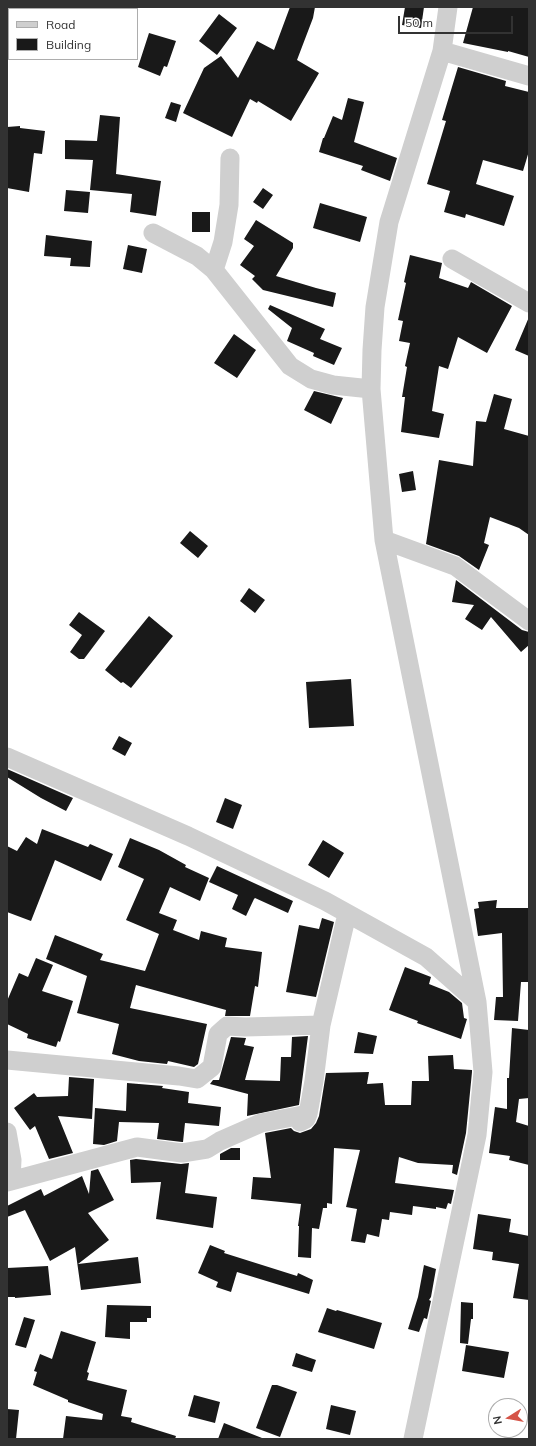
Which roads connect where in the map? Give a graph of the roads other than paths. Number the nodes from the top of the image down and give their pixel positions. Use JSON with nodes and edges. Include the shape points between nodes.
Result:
{"nodes":[{"id":1,"x":448,"y":7,"type":"edge"},
{"id":2,"x":442,"y":51,"type":"junction"},
{"id":3,"x":529,"y":76,"type":"edge"},
{"id":4,"x":230,"y":158,"type":"dead end"},
{"id":5,"x":152,"y":234,"type":"dead end"},
{"id":6,"x":452,"y":259,"type":"dead end"},
{"id":7,"x":214,"y":270,"type":"junction"},
{"id":8,"x":529,"y":303,"type":"edge"},
{"id":9,"x":372,"y":389,"type":"junction"},
{"id":10,"x":384,"y":540,"type":"junction"},
{"id":11,"x":529,"y":621,"type":"edge"},
{"id":12,"x":7,"y":757,"type":"edge"},
{"id":13,"x":347,"y":914,"type":"junction"},
{"id":14,"x":477,"y":1002,"type":"junction"},
{"id":15,"x":321,"y":1025,"type":"junction"},
{"id":16,"x":7,"y":1060,"type":"edge"},
{"id":17,"x":7,"y":1132,"type":"edge"},
{"id":18,"x":9,"y":1181,"type":"edge"},
{"id":19,"x":413,"y":1439,"type":"edge"}],
"edges":[{"from":1,"to":2,"type":"street"},
{"from":2,"to":3,"type":"street"},
{"from":2,"to":9,"type":"street","via":[[389,222],[375,307]]},
{"from":4,"to":7,"type":"street","via":[[229,205],[223,242]]},
{"from":5,"to":7,"type":"street","via":[[197,256]]},
{"from":6,"to":8,"type":"street"},
{"from":7,"to":9,"type":"street","via":[[290,366],[310,379],[333,385]]},
{"from":9,"to":10,"type":"street"},
{"from":10,"to":11,"type":"street","via":[[455,566]]},
{"from":10,"to":14,"type":"street"},
{"from":12,"to":13,"type":"street","via":[[188,836]]},
{"from":13,"to":14,"type":"street","via":[[426,957]]},
{"from":13,"to":15,"type":"street"},
{"from":14,"to":19,"type":"street","via":[[483,1072],[477,1135]]},
{"from":15,"to":16,"type":"street","via":[[227,1026],[218,1034],[212,1067],[197,1080],[179,1076]]},
{"from":15,"to":18,"type":"street","via":[[314,1081],[303,1119],[261,1123],[220,1141],[207,1150],[182,1153],[137,1147]]},
{"from":17,"to":18,"type":"street","via":[[12,1160]]}]}
